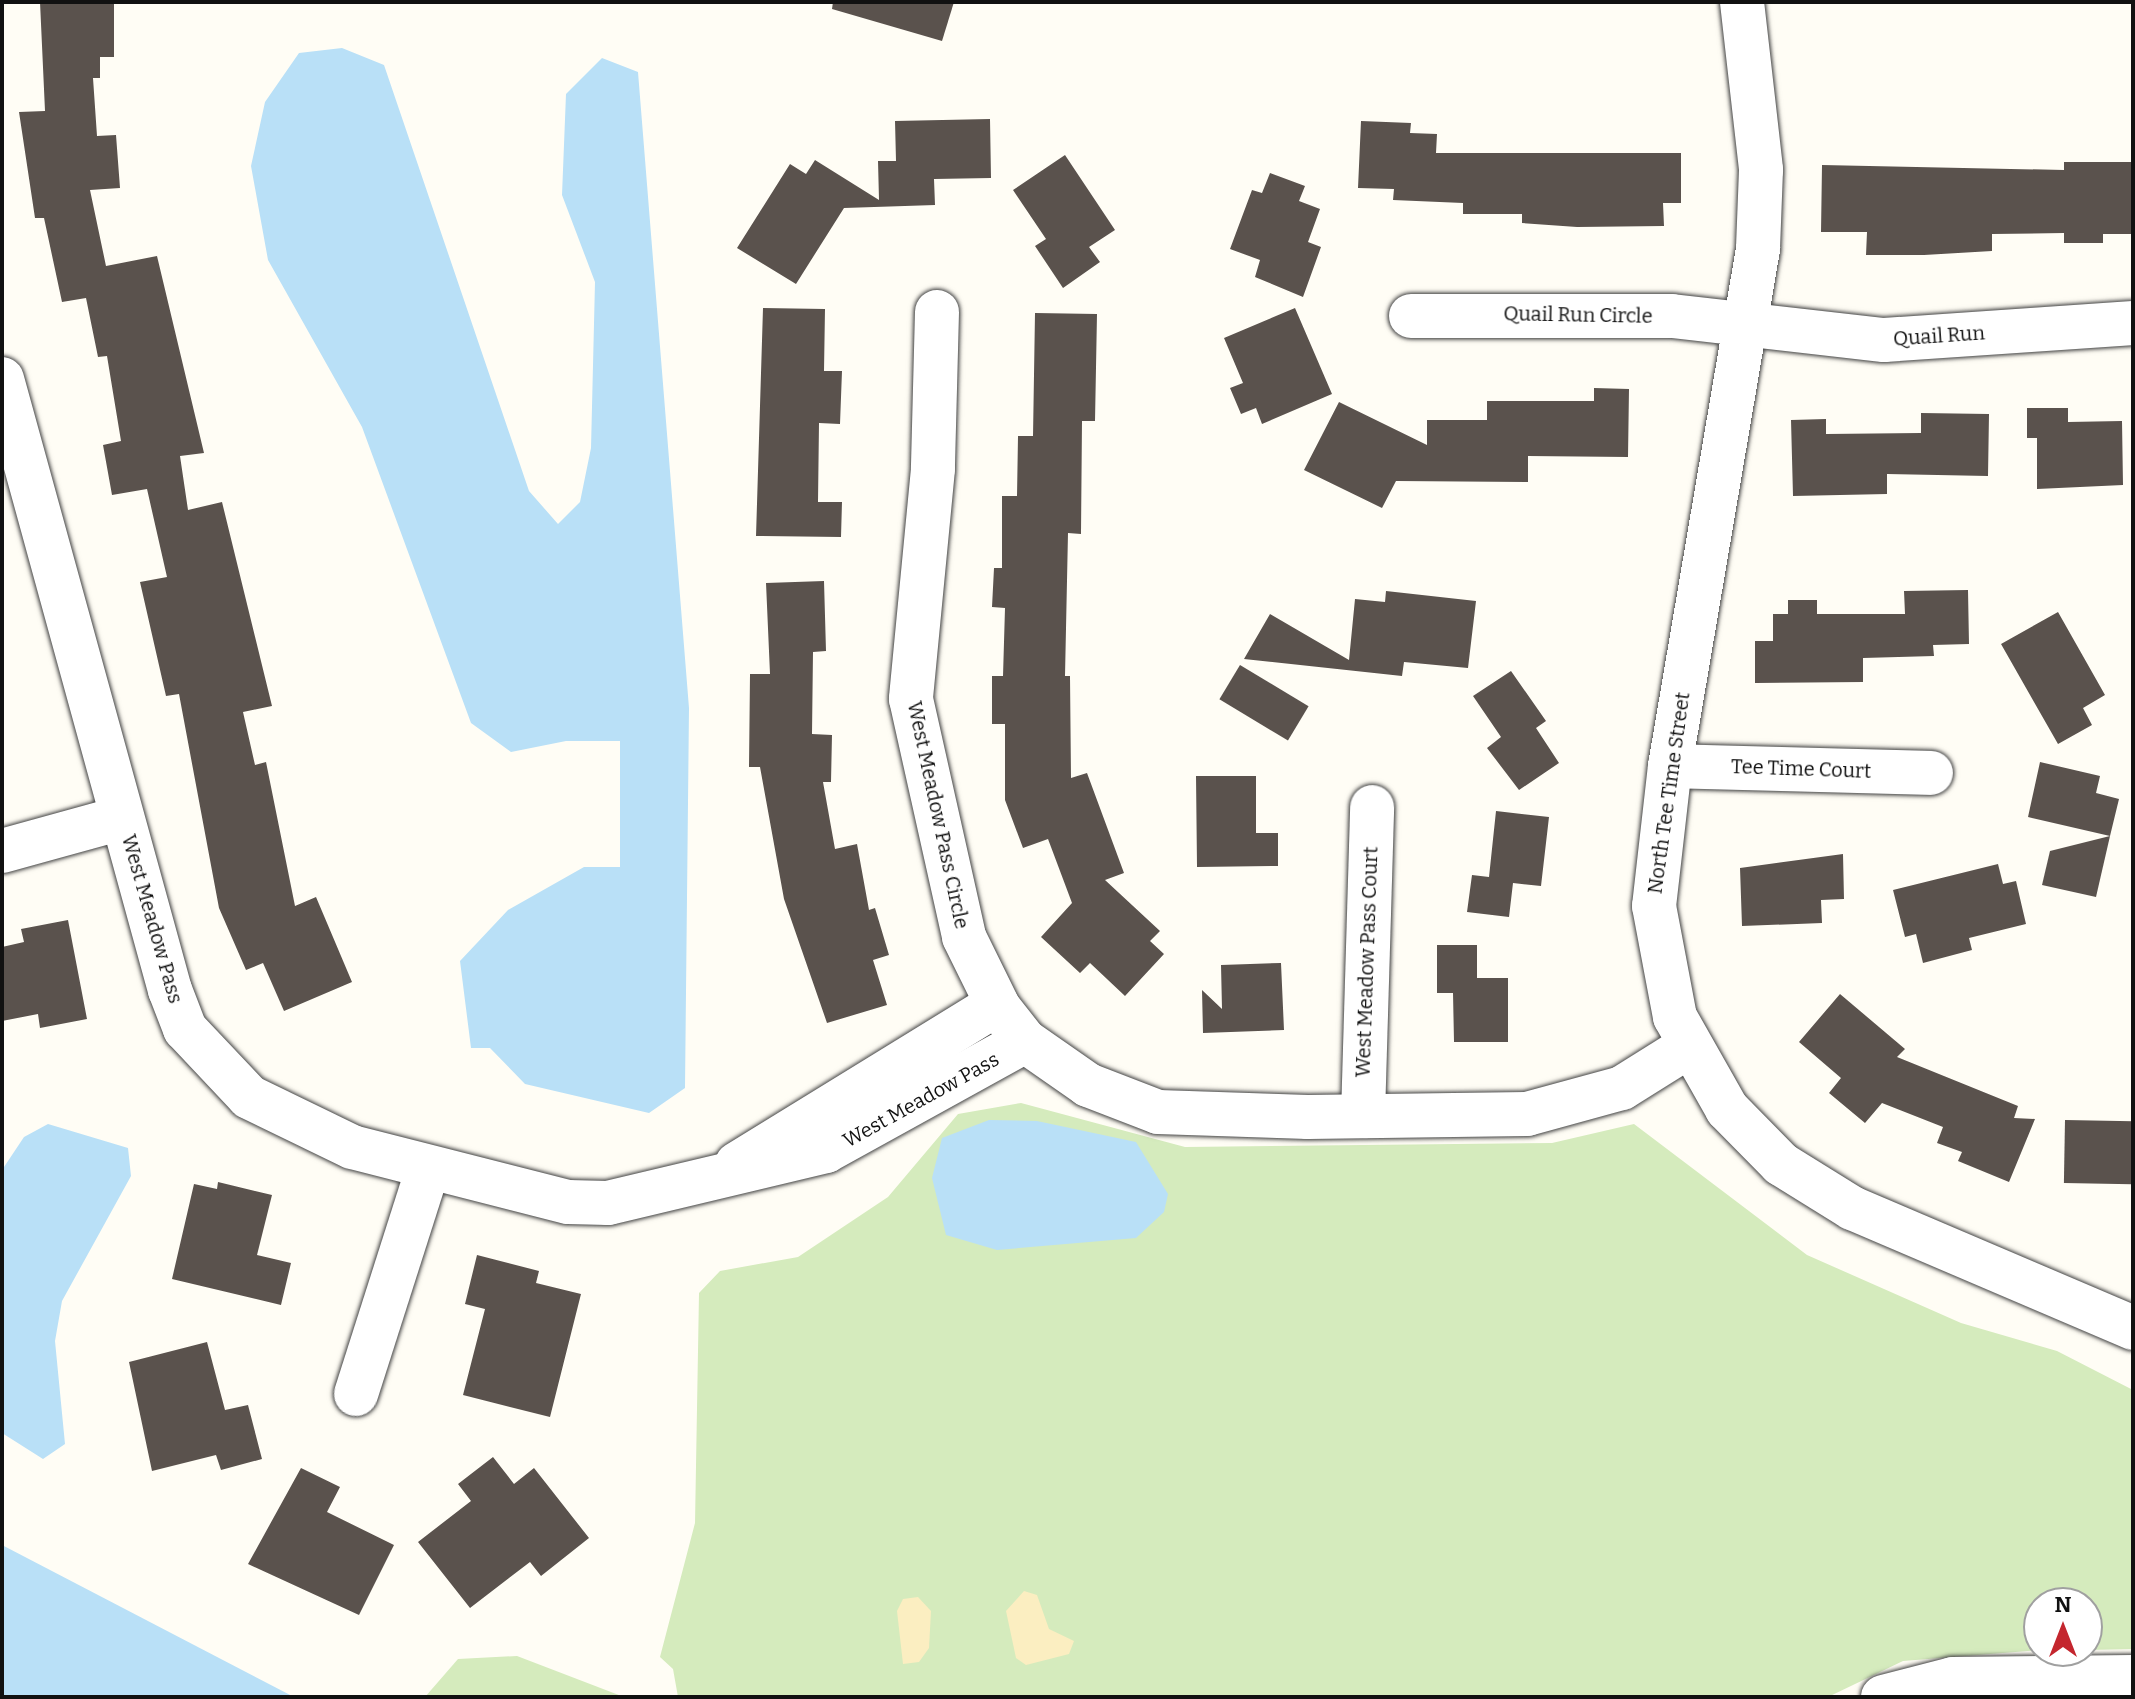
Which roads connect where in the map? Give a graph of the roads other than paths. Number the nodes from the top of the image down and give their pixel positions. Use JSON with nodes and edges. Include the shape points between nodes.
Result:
{"nodes":[{"id":1,"x":1742,"y":2,"type":"edge"},
{"id":2,"x":937,"y":312,"type":"dead end"},
{"id":3,"x":1411,"y":316,"type":"dead end"},
{"id":4,"x":2133,"y":323,"type":"edge"},
{"id":5,"x":1745,"y":324,"type":"junction"},
{"id":6,"x":2,"y":379,"type":"edge"},
{"id":7,"x":1670,"y":766,"type":"junction"},
{"id":8,"x":1931,"y":773,"type":"dead end"},
{"id":9,"x":1372,"y":807,"type":"dead end"},
{"id":10,"x":122,"y":818,"type":"junction"},
{"id":11,"x":2,"y":851,"type":"edge"},
{"id":12,"x":997,"y":1004,"type":"junction"},
{"id":13,"x":1025,"y":1041,"type":"junction"},
{"id":14,"x":1689,"y":1046,"type":"junction"},
{"id":15,"x":1363,"y":1116,"type":"junction"},
{"id":16,"x":428,"y":1168,"type":"junction"},
{"id":17,"x":722,"y":1176,"type":"junction"},
{"id":18,"x":2133,"y":1328,"type":"edge"},
{"id":19,"x":356,"y":1394,"type":"dead end"},
{"id":20,"x":2133,"y":1677,"type":"edge"},
{"id":21,"x":1883,"y":1697,"type":"edge"}],
"edges":[{"from":1,"to":5,"type":"street","name":"North Tee Time Street","via":[[1761,170]]},
{"from":2,"to":12,"type":"street","name":"West Meadow Pass Circle","via":[[933,469],[911,699],[964,937]]},
{"from":3,"to":5,"type":"street","name":"Quail Run Circle","via":[[1657,316]]},
{"from":4,"to":5,"type":"street","name":"Quail Run","via":[[1884,340]]},
{"from":5,"to":7,"type":"street","name":"North Tee Time Street"},
{"from":6,"to":10,"type":"street","name":"West Meadow Pass"},
{"from":7,"to":8,"type":"street","name":"Tee Time Court"},
{"from":7,"to":14,"type":"street","name":"North Tee Time Street","via":[[1654,906],[1662,970]]},
{"from":9,"to":15,"type":"street","name":"West Meadow Pass Court"},
{"from":10,"to":11,"type":"street"},
{"from":10,"to":16,"type":"street","name":"West Meadow Pass","via":[[170,990],[209,1060],[249,1097],[297,1127]]},
{"from":12,"to":13,"type":"street","name":"West Meadow Pass Circle"},
{"from":12,"to":17,"type":"street","name":"West Meadow Pass","via":[[769,1139]]},
{"from":13,"to":15,"type":"street","name":"West Meadow Pass Circle","via":[[1088,1085],[1158,1112]]},
{"from":13,"to":17,"type":"street","name":"West Meadow Pass","via":[[826,1151]]},
{"from":14,"to":15,"type":"street","name":"West Meadow Pass Circle","via":[[1622,1088],[1527,1114]]},
{"from":14,"to":18,"type":"street","name":"North Tee Time Street","via":[[1749,1138],[1781,1164],[1852,1208]]},
{"from":16,"to":17,"type":"street","name":"West Meadow Pass","via":[[568,1202],[608,1203]]},
{"from":16,"to":19,"type":"street"},
{"from":20,"to":21,"type":"street","via":[[1953,1679]]}]}
